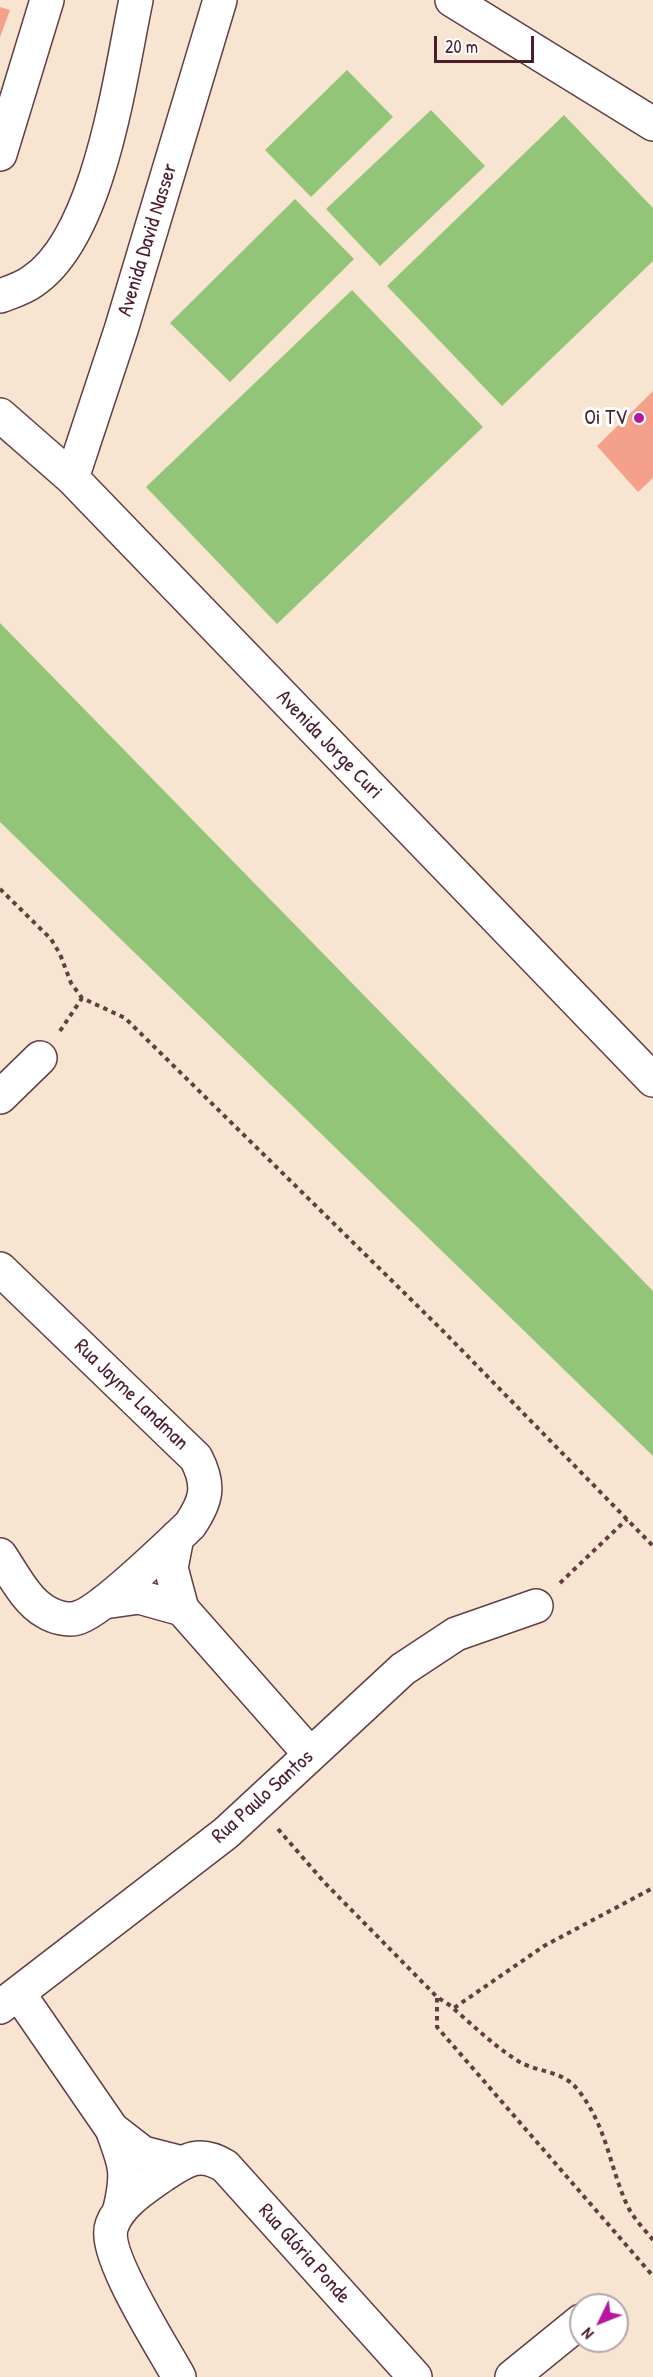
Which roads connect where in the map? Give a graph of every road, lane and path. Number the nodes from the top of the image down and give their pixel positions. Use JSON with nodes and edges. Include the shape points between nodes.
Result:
{"nodes":[{"id":1,"x":48,"y":0,"type":"edge"},
{"id":2,"x":136,"y":0,"type":"edge"},
{"id":3,"x":220,"y":0,"type":"edge"},
{"id":4,"x":452,"y":0,"type":"edge"},
{"id":5,"x":653,"y":124,"type":"edge"},
{"id":6,"x":0,"y":154,"type":"edge"},
{"id":7,"x":0,"y":296,"type":"edge"},
{"id":8,"x":0,"y":415,"type":"edge"},
{"id":9,"x":72,"y":478,"type":"junction"},
{"id":10,"x":0,"y":889,"type":"edge"},
{"id":11,"x":82,"y":998,"type":"junction"},
{"id":12,"x":66,"y":1022,"type":"dead end"},
{"id":13,"x":40,"y":1058,"type":"dead end"},
{"id":14,"x":653,"y":1080,"type":"edge"},
{"id":15,"x":0,"y":1097,"type":"edge"},
{"id":16,"x":0,"y":1269,"type":"edge"},
{"id":17,"x":627,"y":1519,"type":"junction"},
{"id":18,"x":177,"y":1537,"type":"junction"},
{"id":19,"x":653,"y":1546,"type":"edge"},
{"id":20,"x":0,"y":1555,"type":"edge"},
{"id":21,"x":104,"y":1602,"type":"junction"},
{"id":22,"x":536,"y":1606,"type":"joint"},
{"id":23,"x":182,"y":1609,"type":"junction"},
{"id":24,"x":310,"y":1754,"type":"junction"},
{"id":25,"x":257,"y":1804,"type":"junction"},
{"id":26,"x":653,"y":1888,"type":"edge"},
{"id":27,"x":437,"y":1997,"type":"junction"},
{"id":28,"x":10,"y":2001,"type":"edge"},
{"id":29,"x":454,"y":2008,"type":"junction"},
{"id":30,"x":112,"y":2129,"type":"junction"},
{"id":31,"x":182,"y":2163,"type":"junction"},
{"id":32,"x":120,"y":2209,"type":"junction"},
{"id":33,"x":653,"y":2240,"type":"edge"},
{"id":34,"x":653,"y":2276,"type":"edge"},
{"id":35,"x":569,"y":2331,"type":"edge"},
{"id":36,"x":179,"y":2377,"type":"edge"},
{"id":37,"x":415,"y":2377,"type":"edge"},
{"id":38,"x":512,"y":2377,"type":"edge"}],
"edges":[{"from":1,"to":6,"type":"street"},
{"from":2,"to":7,"type":"street","via":[[99,170],[86,208],[67,246],[34,281]]},
{"from":3,"to":9,"type":"street","name":"Avenida David Nasser","via":[[121,330]]},
{"from":4,"to":5,"type":"street"},
{"from":8,"to":9,"type":"street","name":"Avenida Jorge Curi"},
{"from":9,"to":14,"type":"street","name":"Avenida Jorge Curi"},
{"from":10,"to":11,"type":"path","via":[[51,939]]},
{"from":11,"to":12,"type":"path"},
{"from":11,"to":17,"type":"path","via":[[125,1018],[436,1324]]},
{"from":13,"to":15,"type":"street"},
{"from":16,"to":18,"type":"street","name":"Rua Jayme Landman","via":[[196,1458],[205,1475],[206,1492],[200,1509]]},
{"from":17,"to":19,"type":"path"},
{"from":17,"to":22,"type":"path"},
{"from":18,"to":21,"type":"street","name":"Rua Jayme Landman"},
{"from":18,"to":23,"type":"street","name":"Rua Jayme Landman","via":[[171,1568]]},
{"from":20,"to":21,"type":"street","name":"Rua Jayme Landman","via":[[30,1599],[46,1612],[77,1618]]},
{"from":21,"to":23,"type":"street","name":"Rua Jayme Landman","via":[[139,1597]]},
{"from":22,"to":24,"type":"street","name":"Rua Paulo Santos","via":[[456,1634],[432,1649],[404,1669]]},
{"from":23,"to":24,"type":"street","name":"Rua Jayme Landman"},
{"from":24,"to":25,"type":"street","name":"Rua Paulo Santos"},
{"from":25,"to":27,"type":"path","via":[[324,1882]]},
{"from":25,"to":28,"type":"street","name":"Rua Paulo Santos","via":[[226,1833]]},
{"from":26,"to":29,"type":"path","via":[[544,1946]]},
{"from":27,"to":29,"type":"path"},
{"from":27,"to":34,"type":"path","via":[[437,2027]]},
{"from":28,"to":30,"type":"street","name":"Rua Glória Ponde"},
{"from":29,"to":33,"type":"path","via":[[513,2058],[566,2078],[578,2089],[607,2143],[629,2210]]},
{"from":30,"to":31,"type":"street","name":"Rua Glória Ponde","via":[[143,2153]]},
{"from":30,"to":32,"type":"street","name":"Rua Glória Ponde","via":[[126,2167]]},
{"from":31,"to":32,"type":"street","name":"Rua Glória Ponde"},
{"from":31,"to":37,"type":"street","name":"Rua Glória Ponde","via":[[198,2157],[212,2158],[225,2166]]},
{"from":32,"to":36,"type":"street","name":"Rua Glória Ponde","via":[[110,2227],[112,2251]]},
{"from":35,"to":38,"type":"street"}]}
